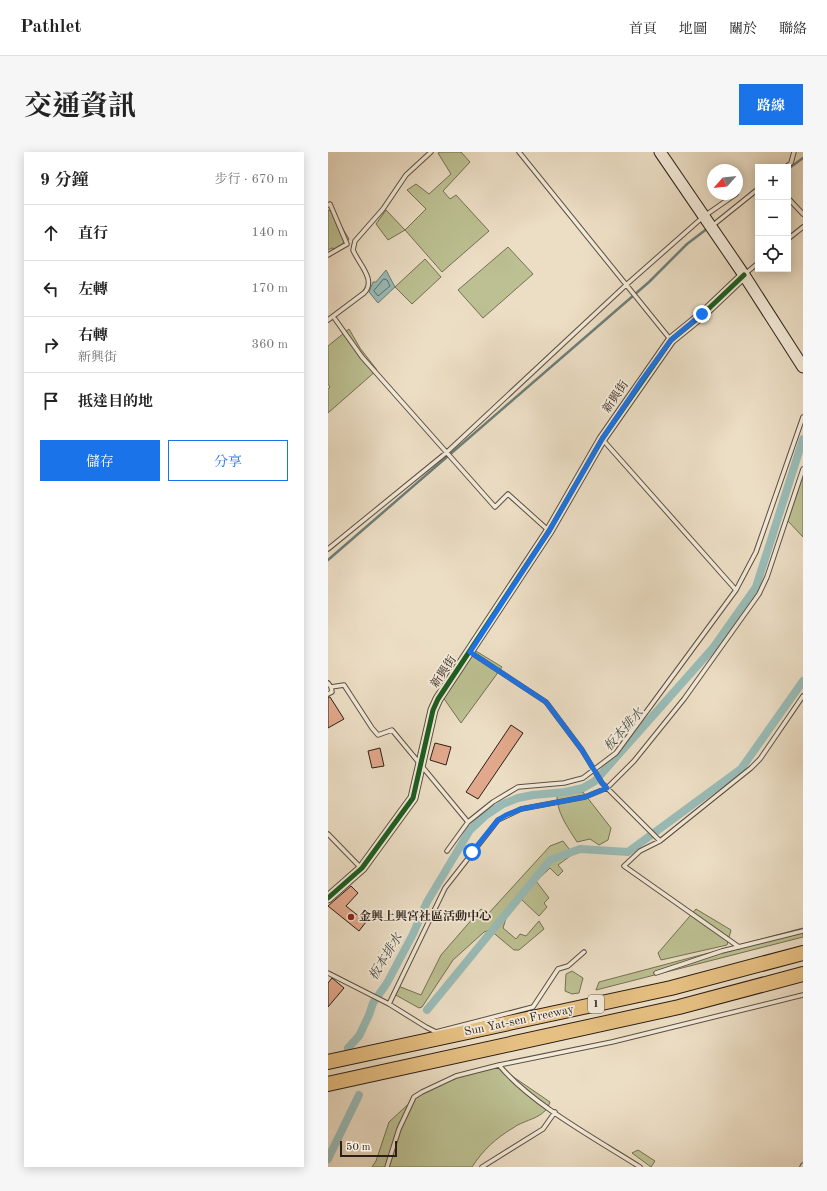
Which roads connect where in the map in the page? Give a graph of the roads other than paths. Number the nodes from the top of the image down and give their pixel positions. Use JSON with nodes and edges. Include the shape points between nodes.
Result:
{"nodes":[{"id":1,"x":431,"y":152,"type":"edge"},
{"id":2,"x":519,"y":152,"type":"edge"},
{"id":3,"x":660,"y":152,"type":"edge"},
{"id":4,"x":794,"y":152,"type":"edge"},
{"id":5,"x":790,"y":164,"type":"edge"},
{"id":6,"x":755,"y":191,"type":"edge"},
{"id":7,"x":727,"y":200,"type":"edge"},
{"id":8,"x":790,"y":200,"type":"edge"},
{"id":9,"x":328,"y":205,"type":"edge"},
{"id":10,"x":803,"y":214,"type":"edge"},
{"id":11,"x":704,"y":217,"type":"junction"},
{"id":12,"x":710,"y":227,"type":"junction"},
{"id":13,"x":803,"y":227,"type":"edge"},
{"id":14,"x":791,"y":237,"type":"edge"},
{"id":15,"x":328,"y":255,"type":"edge"},
{"id":16,"x":755,"y":266,"type":"edge"},
{"id":17,"x":744,"y":275,"type":"junction"},
{"id":18,"x":626,"y":285,"type":"junction"},
{"id":19,"x":335,"y":319,"type":"dead end"},
{"id":20,"x":328,"y":320,"type":"edge"},
{"id":21,"x":671,"y":340,"type":"junction"},
{"id":22,"x":803,"y":367,"type":"edge"},
{"id":23,"x":803,"y":417,"type":"edge"},
{"id":24,"x":602,"y":439,"type":"junction"},
{"id":25,"x":446,"y":453,"type":"junction"},
{"id":26,"x":803,"y":469,"type":"edge"},
{"id":27,"x":549,"y":531,"type":"junction"},
{"id":28,"x":328,"y":549,"type":"edge"},
{"id":29,"x":736,"y":590,"type":"junction"},
{"id":30,"x":470,"y":652,"type":"junction"},
{"id":31,"x":328,"y":683,"type":"edge"},
{"id":32,"x":332,"y":687,"type":"junction"},
{"id":33,"x":328,"y":694,"type":"edge"},
{"id":34,"x":803,"y":696,"type":"edge"},
{"id":35,"x":421,"y":767,"type":"junction"},
{"id":36,"x":594,"y":771,"type":"junction"},
{"id":37,"x":607,"y":788,"type":"junction"},
{"id":38,"x":468,"y":822,"type":"junction"},
{"id":39,"x":328,"y":834,"type":"edge"},
{"id":40,"x":660,"y":841,"type":"junction"},
{"id":41,"x":447,"y":851,"type":"dead end"},
{"id":42,"x":362,"y":868,"type":"junction"},
{"id":43,"x":328,"y":898,"type":"edge"},
{"id":44,"x":803,"y":931,"type":"edge"},
{"id":45,"x":739,"y":947,"type":"junction"},
{"id":46,"x":584,"y":952,"type":"dead end"},
{"id":47,"x":803,"y":953,"type":"edge"},
{"id":48,"x":328,"y":973,"type":"edge"},
{"id":49,"x":656,"y":973,"type":"dead end"},
{"id":50,"x":803,"y":974,"type":"edge"},
{"id":51,"x":803,"y":995,"type":"edge"},
{"id":52,"x":389,"y":1004,"type":"junction"},
{"id":53,"x":328,"y":1062,"type":"edge"},
{"id":54,"x":499,"y":1065,"type":"junction"},
{"id":55,"x":328,"y":1084,"type":"edge"},
{"id":56,"x":555,"y":1112,"type":"junction"},
{"id":57,"x":387,"y":1167,"type":"edge"},
{"id":58,"x":482,"y":1167,"type":"edge"},
{"id":59,"x":640,"y":1167,"type":"edge"}],
"edges":[{"from":1,"to":20,"type":"lane","via":[[406,175],[355,241],[353,250],[369,278],[368,287],[364,293]]},
{"from":2,"to":18,"type":"lane"},
{"from":3,"to":11,"type":"main road"},
{"from":4,"to":5,"type":"lane"},
{"from":6,"to":12,"type":"lane"},
{"from":7,"to":11,"type":"lane"},
{"from":8,"to":10,"type":"lane"},
{"from":9,"to":15,"type":"lane","via":[[330,204],[347,244]]},
{"from":11,"to":12,"type":"main road"},
{"from":11,"to":18,"type":"lane"},
{"from":12,"to":17,"type":"main road"},
{"from":13,"to":14,"type":"lane"},
{"from":16,"to":17,"type":"lane"},
{"from":17,"to":21,"type":"street","name":"新興街"},
{"from":17,"to":22,"type":"main road"},
{"from":18,"to":21,"type":"lane"},
{"from":18,"to":25,"type":"lane"},
{"from":19,"to":25,"type":"lane","via":[[362,357]]},
{"from":21,"to":24,"type":"street","name":"新興街"},
{"from":23,"to":29,"type":"lane","via":[[756,552]]},
{"from":24,"to":27,"type":"street","name":"新興街"},
{"from":24,"to":29,"type":"lane"},
{"from":25,"to":27,"type":"lane","via":[[495,508],[508,494]]},
{"from":25,"to":28,"type":"lane"},
{"from":26,"to":37,"type":"lane","via":[[759,594],[684,699],[634,761]]},
{"from":27,"to":30,"type":"street","name":"新興街"},
{"from":29,"to":36,"type":"lane","via":[[616,753]]},
{"from":30,"to":35,"type":"street","name":"新興街","via":[[433,710]]},
{"from":30,"to":36,"type":"lane","via":[[546,702],[582,750]]},
{"from":31,"to":32,"type":"lane"},
{"from":32,"to":33,"type":"lane","via":[[332,692]]},
{"from":32,"to":35,"type":"lane","via":[[344,685],[378,736],[392,730]]},
{"from":34,"to":40,"type":"lane","via":[[760,759]]},
{"from":35,"to":38,"type":"lane"},
{"from":35,"to":42,"type":"street","name":"新興街","via":[[413,798]]},
{"from":36,"to":37,"type":"lane"},
{"from":36,"to":38,"type":"lane","via":[[583,778],[564,783],[518,787],[493,802]]},
{"from":37,"to":40,"type":"lane"},
{"from":37,"to":52,"type":"lane","via":[[585,797],[521,809],[498,820],[445,888]]},
{"from":38,"to":41,"type":"lane"},
{"from":39,"to":42,"type":"lane"},
{"from":40,"to":45,"type":"lane","via":[[640,851],[624,866]]},
{"from":42,"to":43,"type":"street","name":"新興街"},
{"from":44,"to":45,"type":"lane"},
{"from":45,"to":49,"type":"lane"},
{"from":46,"to":52,"type":"lane","via":[[568,966],[558,969],[533,1007],[436,1032]]},
{"from":47,"to":53,"type":"highway","name":"Sun Yat-sen Freeway","number":"1","via":[[671,988]]},
{"from":48,"to":52,"type":"lane"},
{"from":50,"to":55,"type":"highway","name":"Sun Yat-sen Freeway","number":"1","via":[[679,1007]]},
{"from":51,"to":54,"type":"lane","via":[[627,1038]]},
{"from":54,"to":56,"type":"lane","via":[[512,1081]]},
{"from":54,"to":57,"type":"lane","via":[[456,1076],[414,1097],[399,1130]]},
{"from":56,"to":58,"type":"lane","via":[[543,1129]]},
{"from":56,"to":59,"type":"lane"}]}
